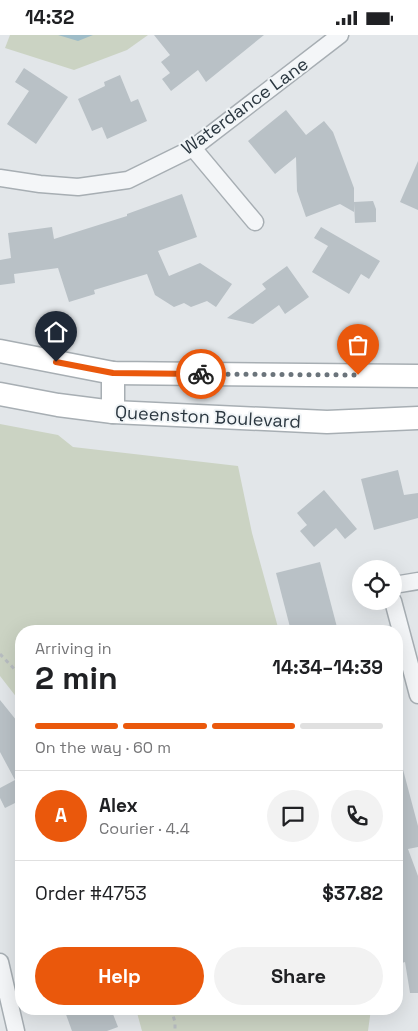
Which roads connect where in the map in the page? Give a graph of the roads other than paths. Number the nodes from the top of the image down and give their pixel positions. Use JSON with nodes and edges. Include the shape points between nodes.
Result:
{"nodes":[{"id":1,"x":340,"y":35,"type":"edge"},
{"id":2,"x":193,"y":148,"type":"junction"},
{"id":3,"x":0,"y":178,"type":"edge"},
{"id":4,"x":254,"y":222,"type":"dead end"},
{"id":5,"x":0,"y":351,"type":"edge"},
{"id":6,"x":113,"y":373,"type":"junction"},
{"id":7,"x":418,"y":376,"type":"edge"},
{"id":8,"x":0,"y":394,"type":"edge"},
{"id":9,"x":113,"y":413,"type":"junction"},
{"id":10,"x":418,"y":418,"type":"edge"},
{"id":11,"x":418,"y":581,"type":"edge"},
{"id":12,"x":402,"y":584,"type":"edge"},
{"id":13,"x":395,"y":610,"type":"edge"},
{"id":14,"x":399,"y":625,"type":"edge"},
{"id":15,"x":403,"y":639,"type":"edge"},
{"id":16,"x":418,"y":695,"type":"edge"},
{"id":17,"x":0,"y":963,"type":"edge"},
{"id":18,"x":16,"y":1031,"type":"edge"}],
"edges":[{"from":1,"to":2,"type":"street","name":"Waterdance Lane"},
{"from":2,"to":3,"type":"street","name":"Waterdance Lane","via":[[128,180],[78,187]]},
{"from":2,"to":4,"type":"street"},
{"from":5,"to":6,"type":"main road"},
{"from":6,"to":7,"type":"main road"},
{"from":6,"to":9,"type":"main road"},
{"from":8,"to":9,"type":"main road","name":"Queenston Boulevard"},
{"from":9,"to":10,"type":"main road","name":"Queenston Boulevard","via":[[326,422]]},
{"from":11,"to":12,"type":"street"},
{"from":13,"to":14,"type":"street"},
{"from":15,"to":16,"type":"street"},
{"from":17,"to":18,"type":"street"}]}
